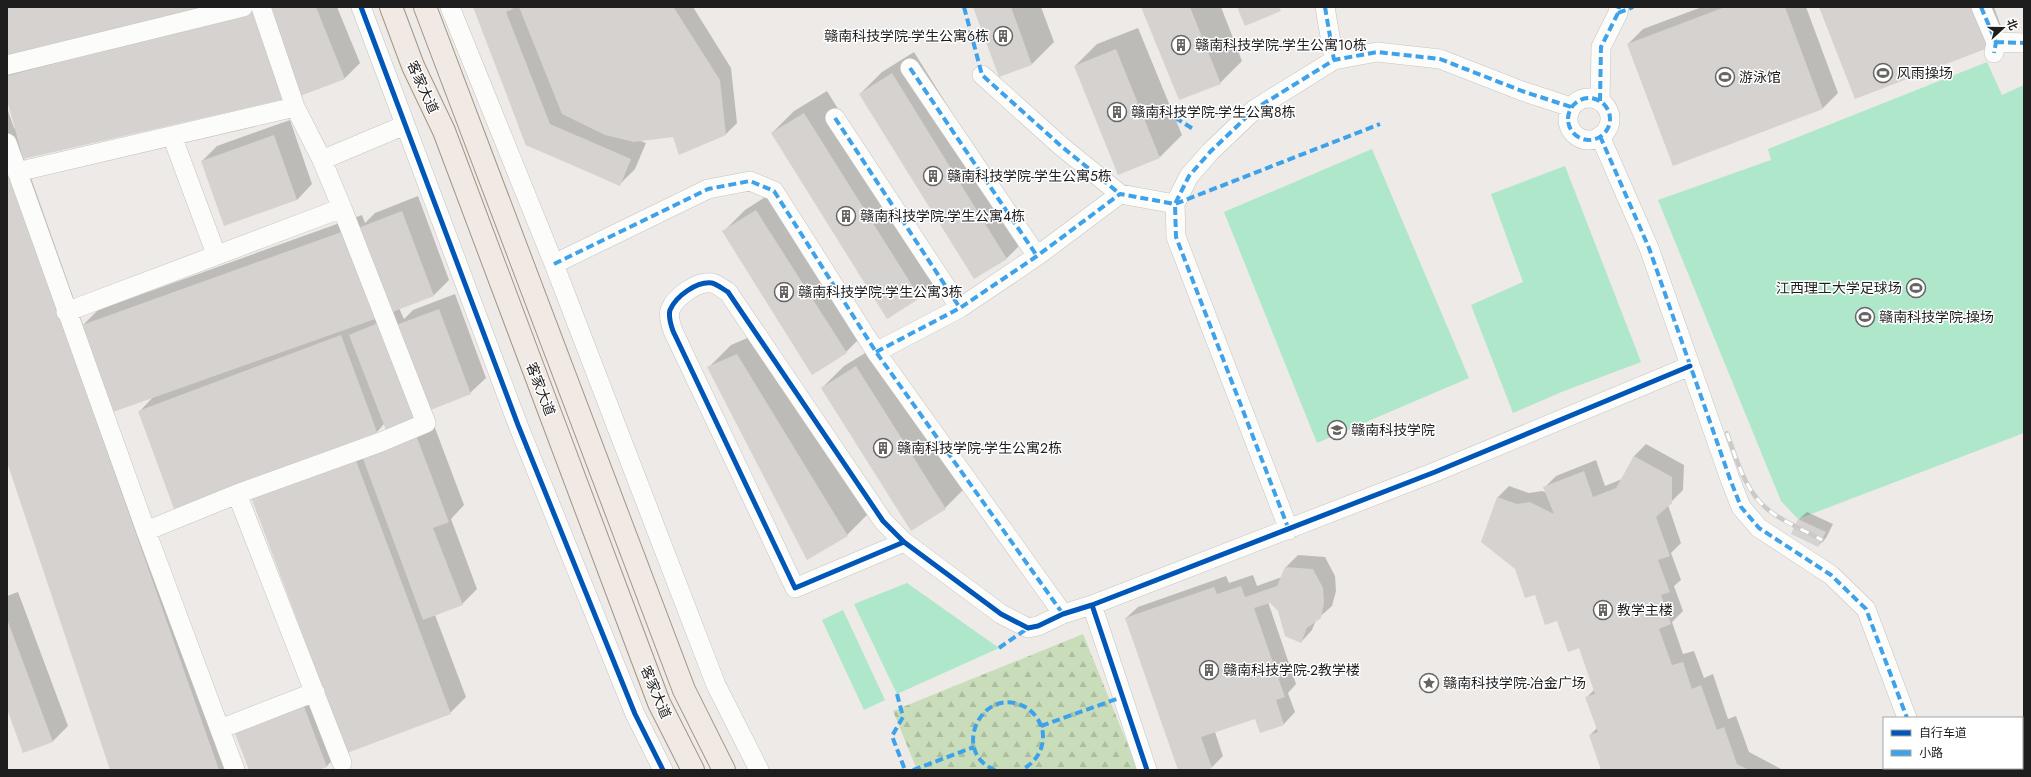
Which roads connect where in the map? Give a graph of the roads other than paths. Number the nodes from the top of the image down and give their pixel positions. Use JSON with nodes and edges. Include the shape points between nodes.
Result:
{"nodes":[{"id":1,"x":243,"y":7,"type":"edge"},
{"id":2,"x":261,"y":7,"type":"edge"},
{"id":3,"x":361,"y":7,"type":"edge"},
{"id":4,"x":390,"y":7,"type":"edge"},
{"id":5,"x":425,"y":7,"type":"edge"},
{"id":6,"x":436,"y":7,"type":"edge"},
{"id":7,"x":450,"y":7,"type":"edge"},
{"id":8,"x":1325,"y":7,"type":"edge"},
{"id":9,"x":1981,"y":7,"type":"edge"},
{"id":10,"x":1624,"y":9,"type":"edge"},
{"id":11,"x":2024,"y":43,"type":"edge"},
{"id":12,"x":441,"y":45,"type":"junction"},
{"id":13,"x":1334,"y":60,"type":"junction"},
{"id":14,"x":7,"y":65,"type":"edge"},
{"id":15,"x":910,"y":68,"type":"dead end"},
{"id":16,"x":982,"y":75,"type":"dead end"},
{"id":17,"x":1600,"y":101,"type":"junction"},
{"id":18,"x":295,"y":107,"type":"junction"},
{"id":19,"x":1571,"y":107,"type":"junction"},
{"id":20,"x":835,"y":118,"type":"dead end"},
{"id":21,"x":405,"y":125,"type":"junction"},
{"id":22,"x":172,"y":136,"type":"junction"},
{"id":23,"x":1600,"y":136,"type":"junction"},
{"id":24,"x":7,"y":143,"type":"edge"},
{"id":25,"x":322,"y":160,"type":"junction"},
{"id":26,"x":17,"y":172,"type":"junction"},
{"id":27,"x":1120,"y":194,"type":"junction"},
{"id":28,"x":1175,"y":204,"type":"junction"},
{"id":29,"x":342,"y":208,"type":"junction"},
{"id":30,"x":216,"y":254,"type":"junction"},
{"id":31,"x":1037,"y":256,"type":"junction"},
{"id":32,"x":554,"y":264,"type":"junction"},
{"id":33,"x":960,"y":308,"type":"junction"},
{"id":34,"x":66,"y":312,"type":"junction"},
{"id":35,"x":876,"y":352,"type":"junction"},
{"id":36,"x":1690,"y":366,"type":"junction"},
{"id":37,"x":237,"y":494,"type":"junction"},
{"id":38,"x":1288,"y":530,"type":"junction"},
{"id":39,"x":146,"y":531,"type":"junction"},
{"id":40,"x":904,"y":542,"type":"junction"},
{"id":41,"x":1092,"y":605,"type":"junction"},
{"id":42,"x":1063,"y":614,"type":"junction"},
{"id":43,"x":314,"y":692,"type":"junction"},
{"id":44,"x":1907,"y":717,"type":"edge"},
{"id":45,"x":220,"y":728,"type":"junction"},
{"id":46,"x":342,"y":763,"type":"dead end"},
{"id":47,"x":235,"y":770,"type":"edge"},
{"id":48,"x":663,"y":770,"type":"edge"},
{"id":49,"x":693,"y":770,"type":"edge"},
{"id":50,"x":724,"y":770,"type":"edge"},
{"id":51,"x":758,"y":770,"type":"edge"},
{"id":52,"x":1147,"y":770,"type":"edge"}],
"edges":[{"from":1,"to":14,"type":"street"},
{"from":2,"to":18,"type":"street"},
{"from":3,"to":21,"type":"street"},
{"from":4,"to":49,"type":"main road","name":"客家大道","via":[[413,66],[444,131],[659,703]]},
{"from":5,"to":12,"type":"main road","name":"客家大道"},
{"from":6,"to":12,"type":"main road"},
{"from":7,"to":32,"type":"street"},
{"from":8,"to":13,"type":"street"},
{"from":9,"to":11,"type":"street","via":[[1995,47]]},
{"from":10,"to":17,"type":"street","via":[[1601,47]]},
{"from":12,"to":50,"type":"main road","name":"客家大道","via":[[684,690]]},
{"from":13,"to":19,"type":"street","via":[[1377,52],[1440,59]]},
{"from":13,"to":28,"type":"street","via":[[1255,109],[1189,176]]},
{"from":15,"to":31,"type":"street"},
{"from":16,"to":27,"type":"street","via":[[1061,146]]},
{"from":17,"to":19,"type":"street","via":[[1582,99]]},
{"from":17,"to":23,"type":"street","via":[[1608,110],[1609,122]]},
{"from":18,"to":22,"type":"street"},
{"from":18,"to":25,"type":"street"},
{"from":19,"to":23,"type":"street","via":[[1568,120],[1574,133],[1586,139]]},
{"from":20,"to":33,"type":"street"},
{"from":21,"to":25,"type":"street"},
{"from":21,"to":48,"type":"street","via":[[518,425],[635,714]]},
{"from":22,"to":26,"type":"street"},
{"from":22,"to":30,"type":"street"},
{"from":23,"to":36,"type":"street","via":[[1649,248]]},
{"from":24,"to":26,"type":"street"},
{"from":25,"to":29,"type":"street"},
{"from":26,"to":34,"type":"street"},
{"from":27,"to":28,"type":"street"},
{"from":27,"to":31,"type":"street"},
{"from":28,"to":38,"type":"street","via":[[1176,237]]},
{"from":29,"to":30,"type":"street"},
{"from":29,"to":37,"type":"street","via":[[426,423]]},
{"from":30,"to":34,"type":"street"},
{"from":31,"to":33,"type":"street"},
{"from":32,"to":35,"type":"street","via":[[708,189],[750,181],[774,191]]},
{"from":32,"to":51,"type":"street","via":[[716,685]]},
{"from":33,"to":35,"type":"street"},
{"from":34,"to":39,"type":"street"},
{"from":35,"to":42,"type":"street"},
{"from":36,"to":38,"type":"street"},
{"from":36,"to":44,"type":"street","via":[[1741,507],[1759,528],[1831,575],[1866,609]]},
{"from":37,"to":39,"type":"street"},
{"from":37,"to":43,"type":"street"},
{"from":38,"to":41,"type":"street"},
{"from":39,"to":45,"type":"street"},
{"from":40,"to":40,"type":"street","via":[[795,588],[669,321],[670,310],[684,292],[698,284],[713,283],[728,292],[883,521]]},
{"from":40,"to":42,"type":"street","via":[[1001,614],[1028,628]]},
{"from":41,"to":42,"type":"street"},
{"from":41,"to":52,"type":"street"},
{"from":43,"to":45,"type":"street"},
{"from":43,"to":46,"type":"street"},
{"from":45,"to":47,"type":"street"}]}
